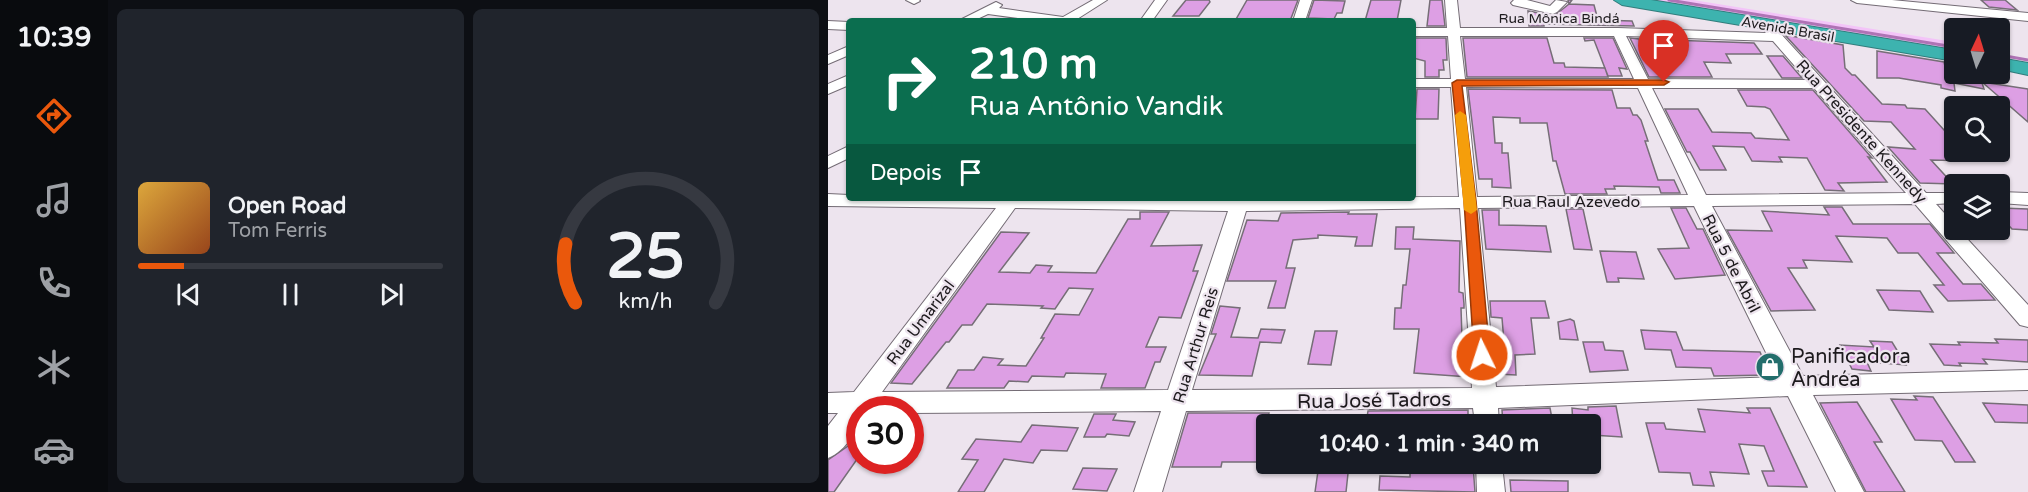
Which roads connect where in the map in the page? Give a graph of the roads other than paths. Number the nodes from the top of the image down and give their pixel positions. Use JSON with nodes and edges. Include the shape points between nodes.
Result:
{"nodes":[{"id":1,"x":1005,"y":0,"type":"edge"},
{"id":2,"x":1101,"y":0,"type":"edge"},
{"id":3,"x":1161,"y":0,"type":"edge"},
{"id":4,"x":1306,"y":0,"type":"edge"},
{"id":5,"x":1451,"y":0,"type":"edge"},
{"id":6,"x":1521,"y":0,"type":"edge"},
{"id":7,"x":1622,"y":0,"type":"edge"},
{"id":8,"x":1857,"y":0,"type":"edge"},
{"id":9,"x":1561,"y":2,"type":"dead end"},
{"id":10,"x":986,"y":10,"type":"junction"},
{"id":11,"x":2028,"y":17,"type":"edge"},
{"id":12,"x":970,"y":18,"type":"edge"},
{"id":13,"x":1043,"y":18,"type":"edge"},
{"id":14,"x":1070,"y":18,"type":"edge"},
{"id":15,"x":1148,"y":18,"type":"edge"},
{"id":16,"x":1300,"y":18,"type":"edge"},
{"id":17,"x":828,"y":25,"type":"edge"},
{"id":18,"x":846,"y":26,"type":"edge"},
{"id":19,"x":1771,"y":31,"type":"junction"},
{"id":20,"x":1416,"y":32,"type":"edge"},
{"id":21,"x":1455,"y":32,"type":"junction"},
{"id":22,"x":1618,"y":32,"type":"junction"},
{"id":23,"x":846,"y":51,"type":"edge"},
{"id":24,"x":1944,"y":55,"type":"edge"},
{"id":25,"x":828,"y":60,"type":"edge"},
{"id":26,"x":2010,"y":66,"type":"edge"},
{"id":27,"x":2028,"y":69,"type":"edge"},
{"id":28,"x":846,"y":81,"type":"edge"},
{"id":29,"x":1641,"y":82,"type":"junction"},
{"id":30,"x":1416,"y":83,"type":"edge"},
{"id":31,"x":1457,"y":83,"type":"junction"},
{"id":32,"x":1820,"y":84,"type":"junction"},
{"id":33,"x":828,"y":90,"type":"edge"},
{"id":34,"x":846,"y":153,"type":"edge"},
{"id":35,"x":828,"y":163,"type":"edge"},
{"id":36,"x":1922,"y":197,"type":"junction"},
{"id":37,"x":1944,"y":198,"type":"edge"},
{"id":38,"x":2010,"y":198,"type":"edge"},
{"id":39,"x":2028,"y":199,"type":"edge"},
{"id":40,"x":828,"y":200,"type":"edge"},
{"id":41,"x":846,"y":200,"type":"edge"},
{"id":42,"x":1011,"y":201,"type":"edge"},
{"id":43,"x":1240,"y":201,"type":"edge"},
{"id":44,"x":1470,"y":201,"type":"junction"},
{"id":45,"x":1700,"y":201,"type":"junction"},
{"id":46,"x":2028,"y":319,"type":"edge"},
{"id":47,"x":2028,"y":380,"type":"edge"},
{"id":48,"x":1795,"y":386,"type":"junction"},
{"id":49,"x":865,"y":396,"type":"edge"},
{"id":50,"x":1485,"y":399,"type":"junction"},
{"id":51,"x":1177,"y":402,"type":"junction"},
{"id":52,"x":828,"y":403,"type":"edge"},
{"id":53,"x":846,"y":403,"type":"edge"},
{"id":54,"x":924,"y":403,"type":"edge"},
{"id":55,"x":1486,"y":414,"type":"edge"},
{"id":56,"x":846,"y":422,"type":"edge"},
{"id":57,"x":828,"y":446,"type":"edge"},
{"id":58,"x":1490,"y":474,"type":"edge"},
{"id":59,"x":1148,"y":492,"type":"edge"},
{"id":60,"x":1491,"y":492,"type":"edge"},
{"id":61,"x":1850,"y":492,"type":"edge"}],
"edges":[{"from":1,"to":10,"type":"street"},
{"from":2,"to":14,"type":"street"},
{"from":3,"to":15,"type":"street"},
{"from":4,"to":16,"type":"street"},
{"from":5,"to":21,"type":"street"},
{"from":6,"to":9,"type":"street","via":[[1517,3],[1553,10]]},
{"from":7,"to":19,"type":"highway","name":"Avenida Brasil"},
{"from":8,"to":11,"type":"street"},
{"from":10,"to":12,"type":"street"},
{"from":10,"to":13,"type":"street"},
{"from":17,"to":18,"type":"street"},
{"from":19,"to":22,"type":"street","name":"Rua Mônica Bindá"},
{"from":19,"to":24,"type":"highway","name":"Avenida Brasil"},
{"from":19,"to":32,"type":"street","name":"Rua Presidente Kennedy"},
{"from":20,"to":21,"type":"street","name":"Rua Mônica Bindá"},
{"from":21,"to":22,"type":"street","name":"Rua Mônica Bindá"},
{"from":21,"to":31,"type":"street"},
{"from":22,"to":29,"type":"street","name":"Rua 5 de Abril"},
{"from":23,"to":25,"type":"street"},
{"from":26,"to":27,"type":"highway"},
{"from":28,"to":33,"type":"street"},
{"from":29,"to":31,"type":"street"},
{"from":29,"to":32,"type":"street"},
{"from":29,"to":45,"type":"street","name":"Rua 5 de Abril"},
{"from":30,"to":31,"type":"street"},
{"from":31,"to":44,"type":"street"},
{"from":32,"to":36,"type":"street","name":"Rua Presidente Kennedy"},
{"from":34,"to":35,"type":"street"},
{"from":36,"to":37,"type":"street","name":"Rua Raul Azevedo"},
{"from":36,"to":45,"type":"street","name":"Rua Raul Azevedo"},
{"from":36,"to":46,"type":"street","name":"Rua Presidente Kennedy"},
{"from":38,"to":39,"type":"street"},
{"from":40,"to":41,"type":"street","name":"Rua Raul Azevedo"},
{"from":42,"to":49,"type":"street","name":"Rua Umarizal"},
{"from":43,"to":44,"type":"street","name":"Rua Raul Azevedo"},
{"from":43,"to":51,"type":"street","name":"Rua Arthur Reis"},
{"from":44,"to":45,"type":"street","name":"Rua Raul Azevedo"},
{"from":44,"to":50,"type":"street"},
{"from":45,"to":48,"type":"street","name":"Rua 5 de Abril"},
{"from":47,"to":48,"type":"street","name":"Rua José Tadros"},
{"from":48,"to":50,"type":"street","name":"Rua José Tadros"},
{"from":48,"to":61,"type":"street","name":"Rua 5 de Abril"},
{"from":50,"to":51,"type":"street","name":"Rua José Tadros"},
{"from":50,"to":55,"type":"street"},
{"from":51,"to":54,"type":"street","name":"Rua José Tadros"},
{"from":51,"to":59,"type":"street","name":"Rua Arthur Reis"},
{"from":52,"to":53,"type":"street","name":"Rua José Tadros"},
{"from":56,"to":57,"type":"street","name":"Rua Umarizal"},
{"from":58,"to":60,"type":"street"}]}
